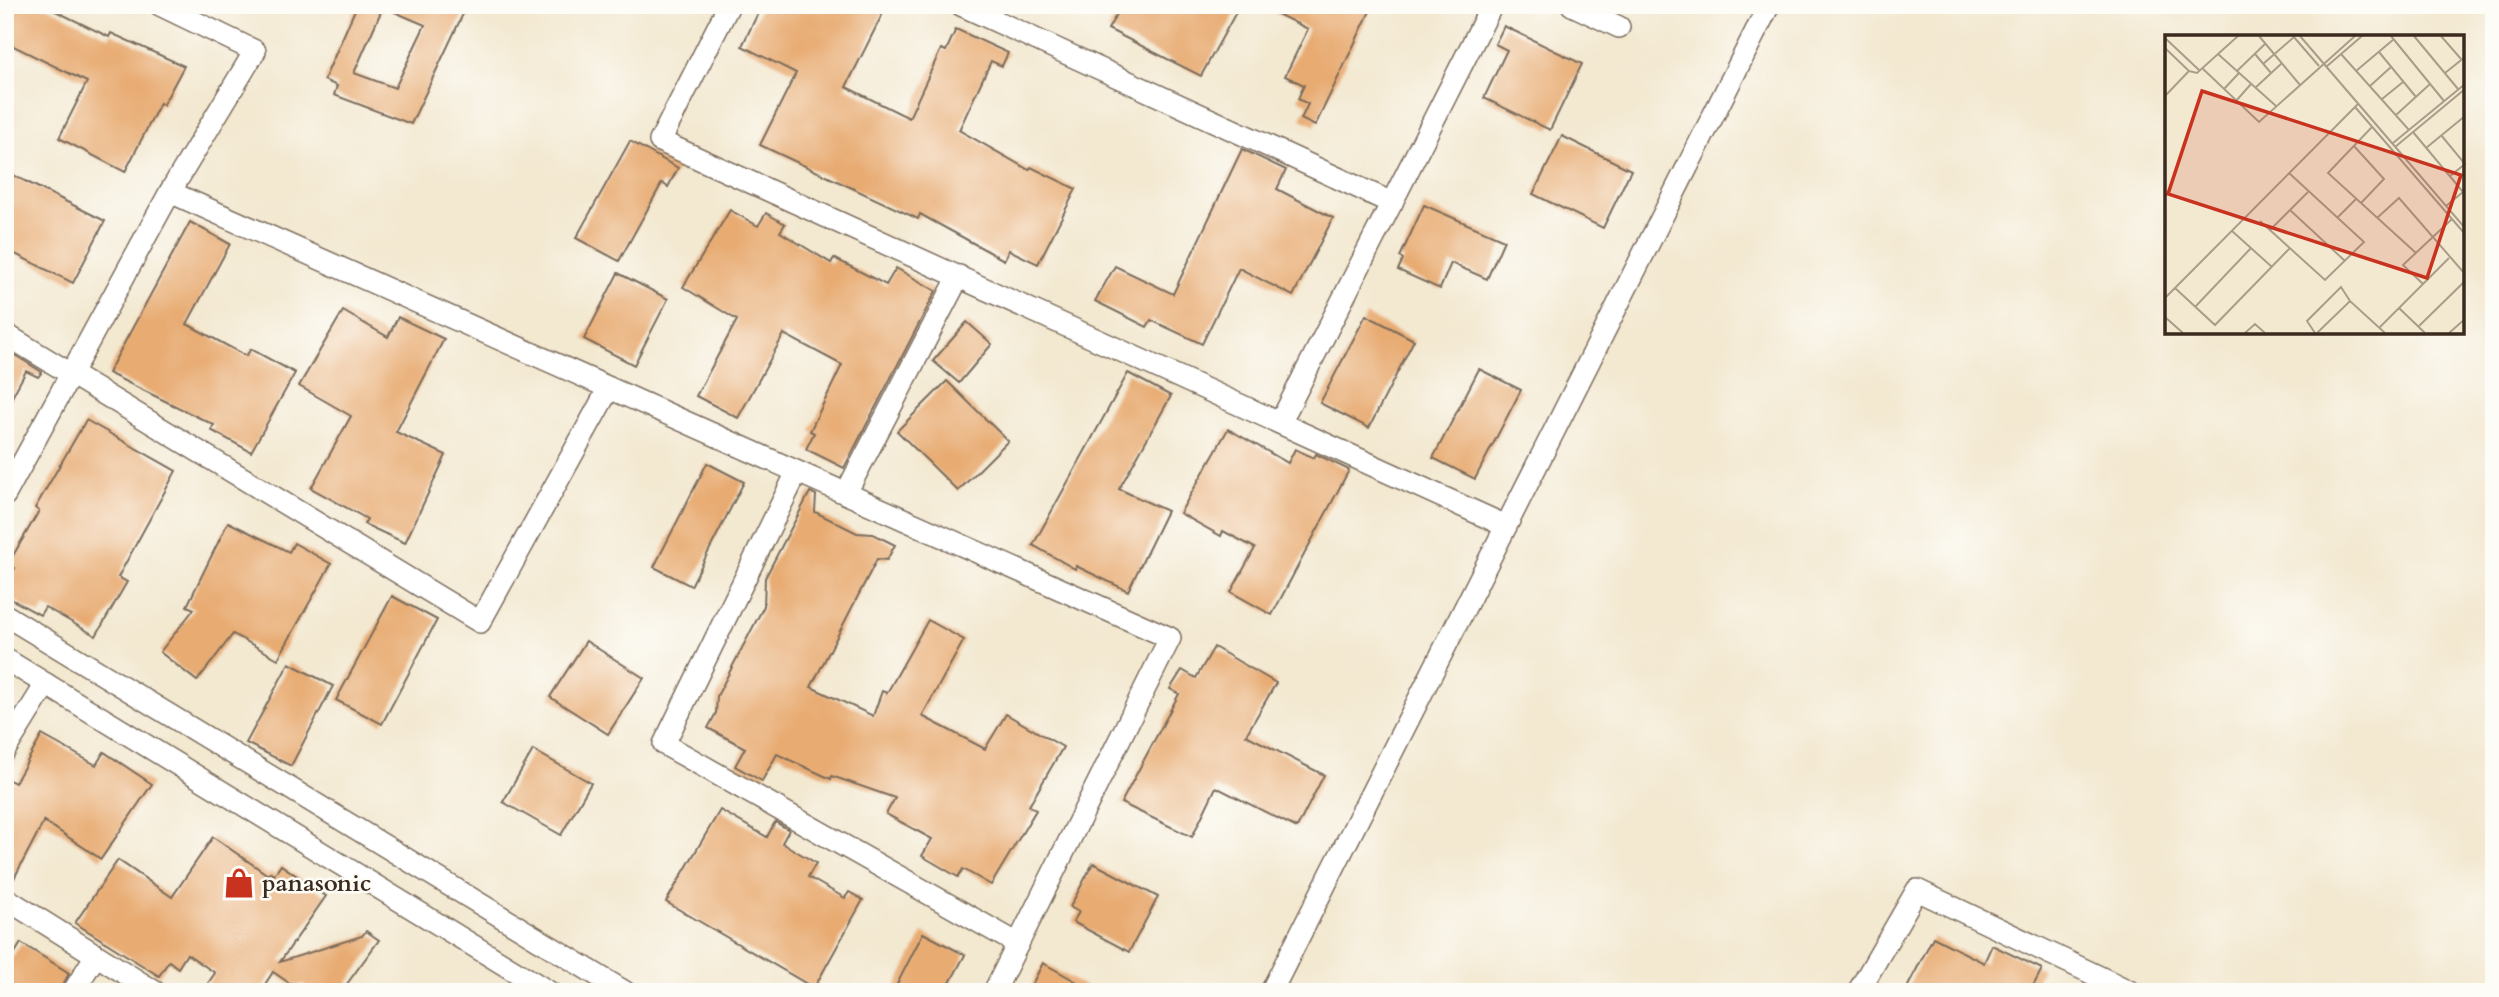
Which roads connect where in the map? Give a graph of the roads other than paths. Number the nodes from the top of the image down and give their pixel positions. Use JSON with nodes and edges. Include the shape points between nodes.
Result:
{"nodes":[{"id":1,"x":160,"y":5,"type":"edge"},
{"id":2,"x":729,"y":5,"type":"edge"},
{"id":3,"x":961,"y":5,"type":"edge"},
{"id":4,"x":1492,"y":5,"type":"edge"},
{"id":5,"x":1572,"y":5,"type":"edge"},
{"id":6,"x":1769,"y":5,"type":"edge"},
{"id":7,"x":1619,"y":27,"type":"dead end"},
{"id":8,"x":170,"y":192,"type":"junction"},
{"id":9,"x":1392,"y":203,"type":"junction"},
{"id":10,"x":959,"y":276,"type":"junction"},
{"id":11,"x":5,"y":334,"type":"edge"},
{"id":12,"x":69,"y":373,"type":"junction"},
{"id":13,"x":609,"y":387,"type":"junction"},
{"id":14,"x":1280,"y":423,"type":"junction"},
{"id":15,"x":797,"y":472,"type":"junction"},
{"id":16,"x":846,"y":493,"type":"junction"},
{"id":17,"x":5,"y":495,"type":"edge"},
{"id":18,"x":1506,"y":526,"type":"junction"},
{"id":19,"x":5,"y":615,"type":"edge"},
{"id":20,"x":5,"y":659,"type":"edge"},
{"id":21,"x":46,"y":684,"type":"junction"},
{"id":22,"x":5,"y":750,"type":"edge"},
{"id":23,"x":5,"y":898,"type":"edge"},
{"id":24,"x":1018,"y":944,"type":"junction"},
{"id":25,"x":96,"y":955,"type":"junction"},
{"id":26,"x":73,"y":992,"type":"edge"},
{"id":27,"x":155,"y":992,"type":"edge"},
{"id":28,"x":549,"y":992,"type":"edge"},
{"id":29,"x":625,"y":992,"type":"edge"},
{"id":30,"x":994,"y":992,"type":"edge"},
{"id":31,"x":1270,"y":992,"type":"edge"},
{"id":32,"x":1858,"y":992,"type":"edge"},
{"id":33,"x":2131,"y":992,"type":"edge"}],
"edges":[{"from":1,"to":8,"type":"street","via":[[254,51]]},
{"from":2,"to":10,"type":"street","via":[[660,141]]},
{"from":3,"to":9,"type":"street"},
{"from":4,"to":9,"type":"street"},
{"from":5,"to":7,"type":"street"},
{"from":6,"to":18,"type":"street"},
{"from":8,"to":12,"type":"street"},
{"from":8,"to":13,"type":"street"},
{"from":9,"to":14,"type":"street"},
{"from":10,"to":14,"type":"street"},
{"from":10,"to":16,"type":"street"},
{"from":11,"to":12,"type":"street"},
{"from":12,"to":13,"type":"street","via":[[480,622]]},
{"from":12,"to":17,"type":"street"},
{"from":13,"to":15,"type":"street"},
{"from":14,"to":18,"type":"street"},
{"from":15,"to":16,"type":"street"},
{"from":15,"to":24,"type":"street","via":[[664,744]]},
{"from":16,"to":24,"type":"street","via":[[1170,638]]},
{"from":18,"to":31,"type":"street"},
{"from":19,"to":29,"type":"street"},
{"from":20,"to":21,"type":"street"},
{"from":21,"to":22,"type":"street"},
{"from":21,"to":28,"type":"street"},
{"from":23,"to":25,"type":"street"},
{"from":24,"to":30,"type":"street"},
{"from":25,"to":26,"type":"street"},
{"from":25,"to":27,"type":"street"},
{"from":32,"to":33,"type":"street","via":[[1917,890]]}]}
